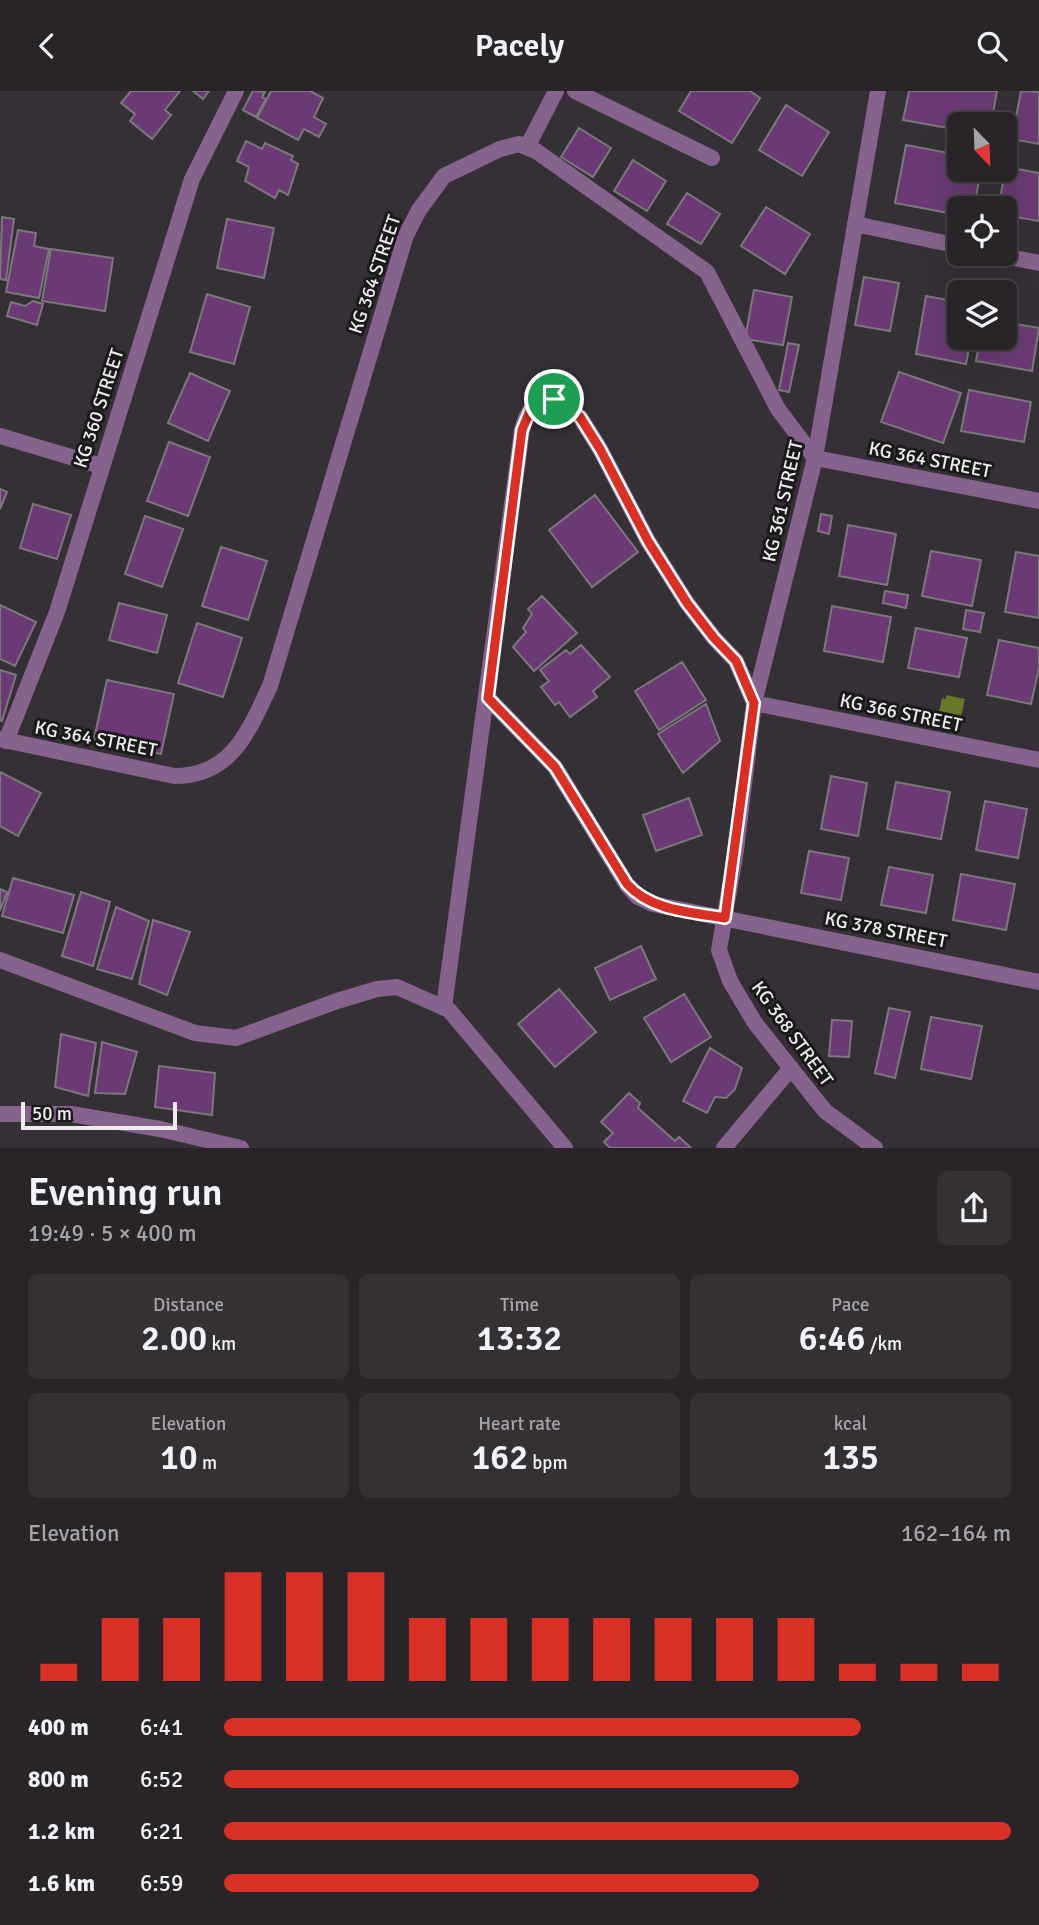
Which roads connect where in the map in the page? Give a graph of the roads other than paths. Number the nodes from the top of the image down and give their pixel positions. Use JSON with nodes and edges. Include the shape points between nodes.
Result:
{"nodes":[{"id":1,"x":236,"y":91,"type":"edge"},
{"id":2,"x":556,"y":91,"type":"edge"},
{"id":3,"x":575,"y":91,"type":"edge"},
{"id":4,"x":878,"y":91,"type":"edge"},
{"id":5,"x":527,"y":147,"type":"junction"},
{"id":6,"x":712,"y":158,"type":"dead end"},
{"id":7,"x":855,"y":224,"type":"junction"},
{"id":8,"x":947,"y":243,"type":"edge"},
{"id":9,"x":1017,"y":258,"type":"edge"},
{"id":10,"x":1039,"y":263,"type":"edge"},
{"id":11,"x":0,"y":436,"type":"edge"},
{"id":12,"x":816,"y":458,"type":"junction"},
{"id":13,"x":101,"y":467,"type":"junction"},
{"id":14,"x":1039,"y":501,"type":"edge"},
{"id":15,"x":488,"y":698,"type":"junction"},
{"id":16,"x":754,"y":703,"type":"junction"},
{"id":17,"x":3,"y":740,"type":"edge"},
{"id":18,"x":1039,"y":760,"type":"edge"},
{"id":19,"x":725,"y":918,"type":"junction"},
{"id":20,"x":0,"y":960,"type":"edge"},
{"id":21,"x":1039,"y":982,"type":"edge"},
{"id":22,"x":444,"y":1007,"type":"junction"},
{"id":23,"x":791,"y":1068,"type":"junction"},
{"id":24,"x":0,"y":1114,"type":"edge"},
{"id":25,"x":241,"y":1148,"type":"edge"},
{"id":26,"x":565,"y":1148,"type":"edge"},
{"id":27,"x":724,"y":1148,"type":"edge"},
{"id":28,"x":875,"y":1148,"type":"edge"}],
"edges":[{"from":1,"to":13,"type":"street","name":"KG 360 STREET","via":[[192,179]]},
{"from":2,"to":5,"type":"street"},
{"from":3,"to":6,"type":"street"},
{"from":4,"to":7,"type":"street","name":"KG 361 STREET"},
{"from":5,"to":12,"type":"street","via":[[707,272],[778,409]]},
{"from":5,"to":17,"type":"street","name":"KG 364 STREET","via":[[519,144],[500,149],[444,176],[406,235],[271,686],[235,749],[198,776],[174,776]]},
{"from":7,"to":8,"type":"street"},
{"from":7,"to":12,"type":"street","name":"KG 361 STREET"},
{"from":9,"to":10,"type":"street"},
{"from":11,"to":13,"type":"street"},
{"from":12,"to":14,"type":"street","name":"KG 364 STREET"},
{"from":12,"to":16,"type":"street","name":"KG 361 STREET"},
{"from":13,"to":17,"type":"street","name":"KG 360 STREET","via":[[57,612]]},
{"from":15,"to":16,"type":"street","via":[[522,430],[532,406],[554,399],[580,417],[687,603],[736,661]]},
{"from":15,"to":19,"type":"street","name":"KG 378 STREET","via":[[555,767],[638,897]]},
{"from":15,"to":22,"type":"street"},
{"from":16,"to":18,"type":"street","name":"KG 366 STREET"},
{"from":16,"to":19,"type":"street","name":"KG 361 STREET"},
{"from":19,"to":21,"type":"street","name":"KG 378 STREET"},
{"from":19,"to":23,"type":"street","name":"KG 368 STREET","via":[[719,950],[730,981],[755,1023]]},
{"from":20,"to":22,"type":"street","via":[[195,1033],[236,1038],[377,989],[397,987]]},
{"from":22,"to":26,"type":"street"},
{"from":23,"to":27,"type":"street"},
{"from":23,"to":28,"type":"street","name":"KG 368 STREET","via":[[825,1111]]},
{"from":24,"to":25,"type":"street","via":[[71,1114]]}]}
